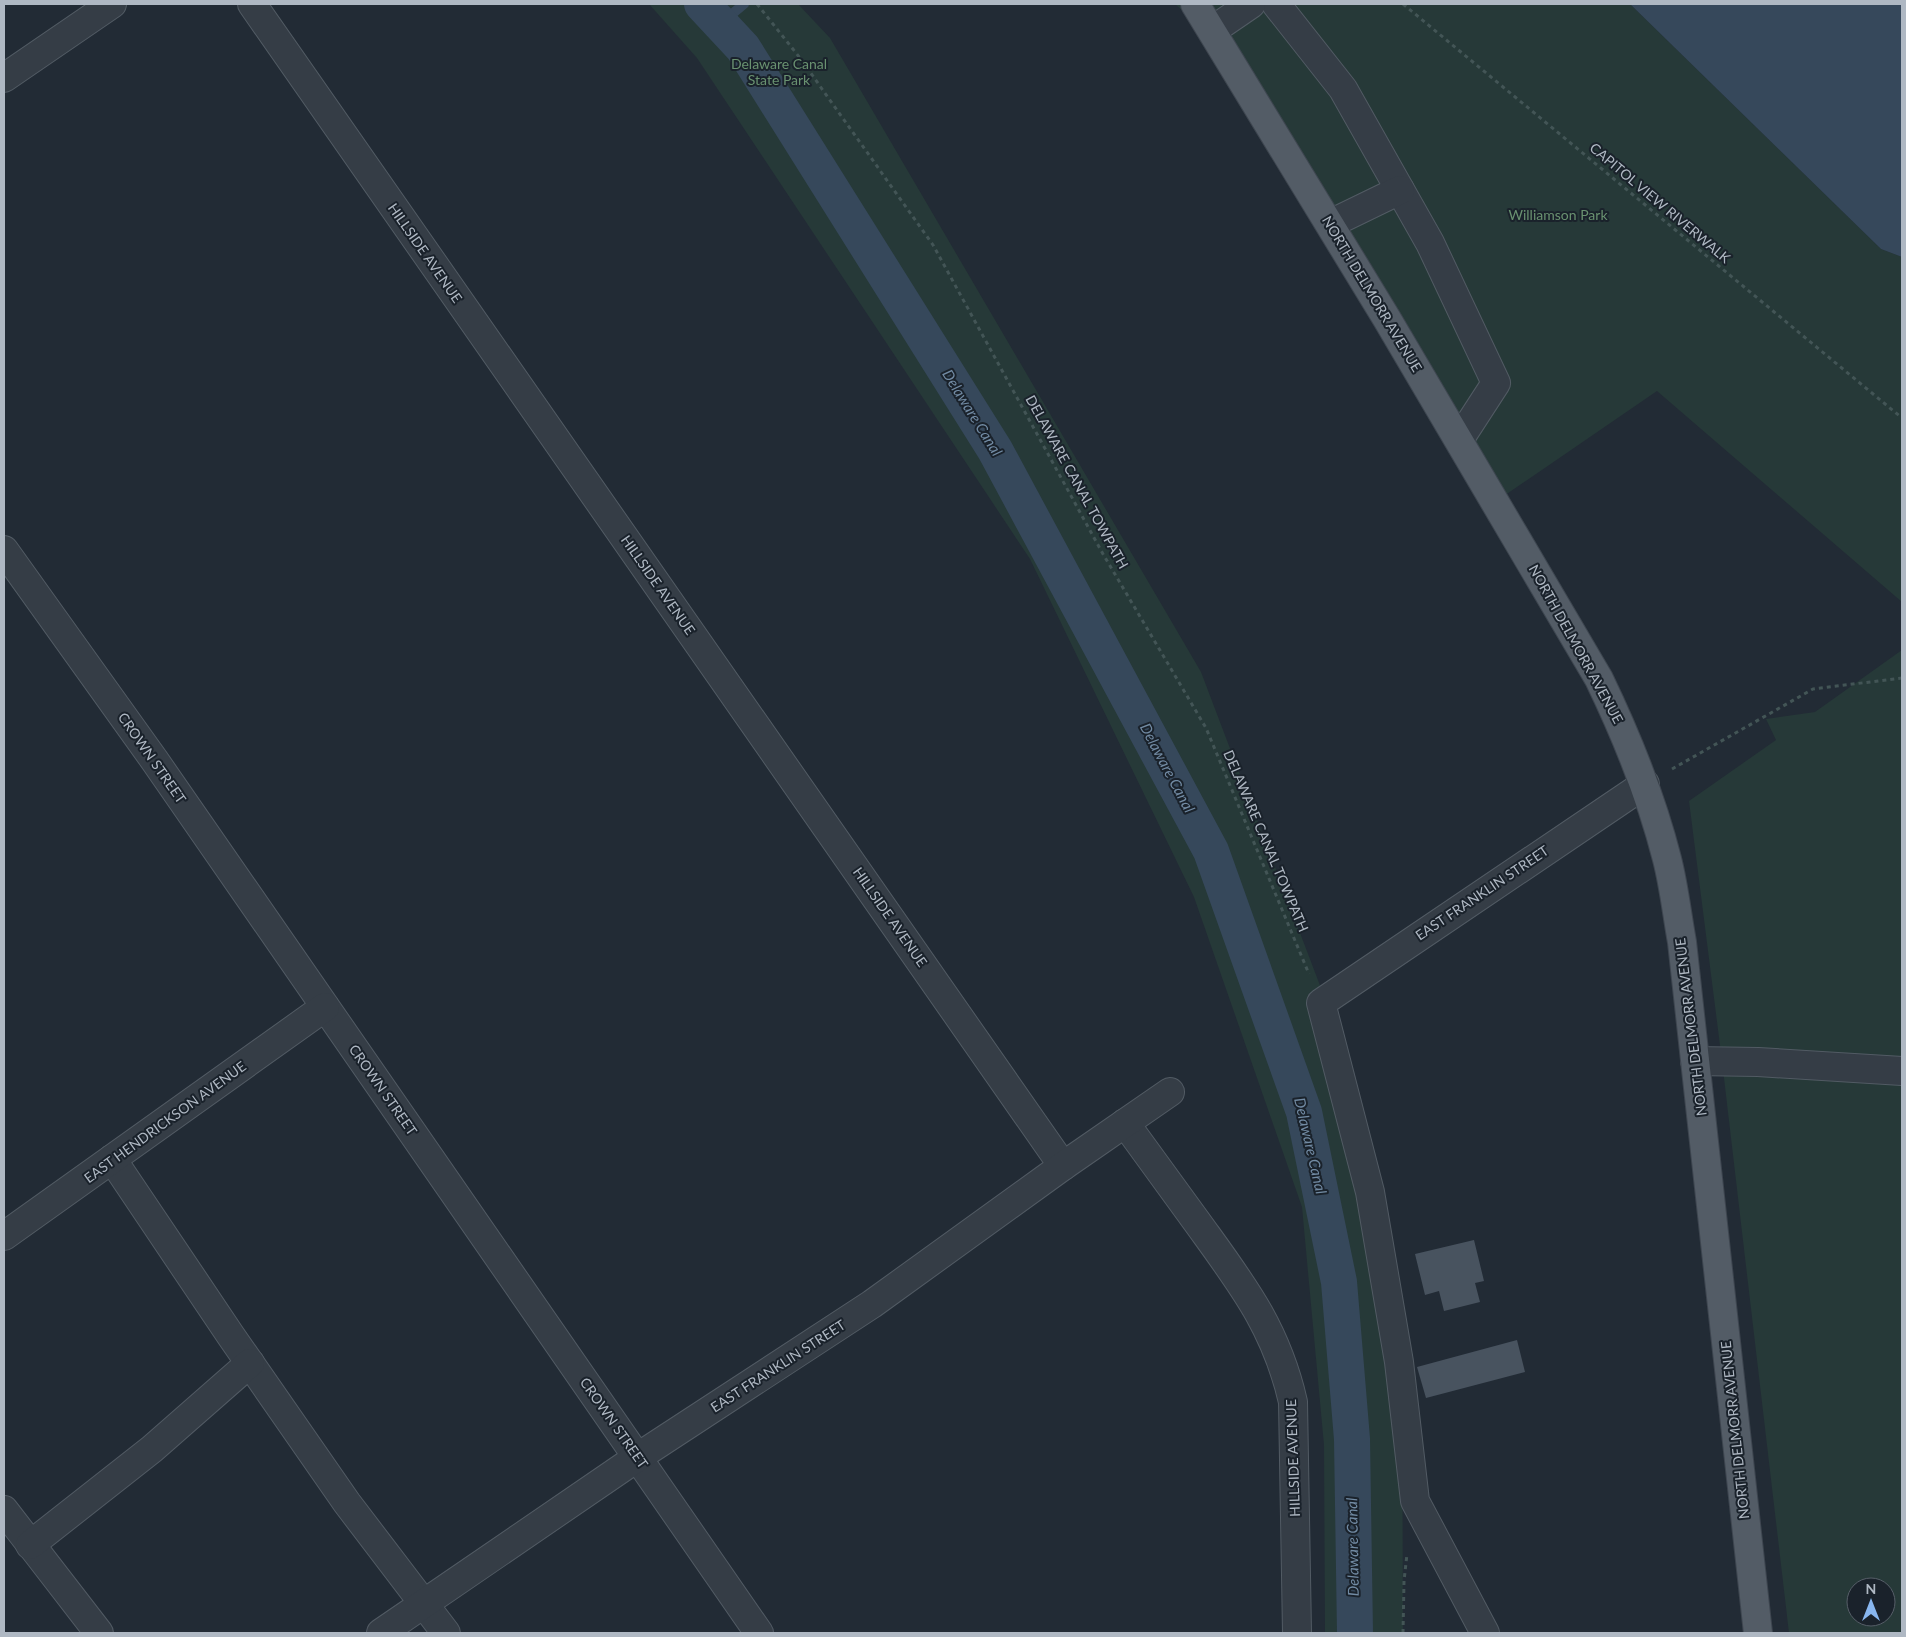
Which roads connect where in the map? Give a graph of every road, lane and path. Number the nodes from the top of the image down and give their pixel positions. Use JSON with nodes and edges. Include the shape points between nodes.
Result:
{"nodes":[{"id":1,"x":112,"y":4,"type":"edge"},
{"id":2,"x":252,"y":4,"type":"edge"},
{"id":3,"x":757,"y":4,"type":"edge"},
{"id":4,"x":1195,"y":4,"type":"edge"},
{"id":5,"x":1251,"y":4,"type":"edge"},
{"id":6,"x":1276,"y":4,"type":"edge"},
{"id":7,"x":1403,"y":4,"type":"edge"},
{"id":8,"x":1213,"y":30,"type":"junction"},
{"id":9,"x":4,"y":78,"type":"edge"},
{"id":10,"x":1400,"y":190,"type":"junction"},
{"id":11,"x":1330,"y":224,"type":"junction"},
{"id":12,"x":1902,"y":418,"type":"edge"},
{"id":13,"x":1459,"y":440,"type":"junction"},
{"id":14,"x":4,"y":550,"type":"edge"},
{"id":15,"x":1902,"y":678,"type":"edge"},
{"id":16,"x":1645,"y":784,"type":"junction"},
{"id":17,"x":1321,"y":1003,"type":"junction"},
{"id":18,"x":325,"y":1007,"type":"junction"},
{"id":19,"x":1695,"y":1061,"type":"junction"},
{"id":20,"x":1902,"y":1071,"type":"edge"},
{"id":21,"x":1170,"y":1092,"type":"dead end"},
{"id":22,"x":1125,"y":1123,"type":"junction"},
{"id":23,"x":112,"y":1159,"type":"junction"},
{"id":24,"x":1063,"y":1166,"type":"junction"},
{"id":25,"x":4,"y":1236,"type":"edge"},
{"id":26,"x":250,"y":1363,"type":"junction"},
{"id":27,"x":638,"y":1457,"type":"junction"},
{"id":28,"x":4,"y":1510,"type":"edge"},
{"id":29,"x":30,"y":1545,"type":"junction"},
{"id":30,"x":1407,"y":1552,"type":"dead end"},
{"id":31,"x":424,"y":1604,"type":"junction"},
{"id":32,"x":99,"y":1633,"type":"edge"},
{"id":33,"x":381,"y":1633,"type":"edge"},
{"id":34,"x":446,"y":1633,"type":"edge"},
{"id":35,"x":759,"y":1633,"type":"edge"},
{"id":36,"x":1297,"y":1633,"type":"edge"},
{"id":37,"x":1404,"y":1633,"type":"edge"},
{"id":38,"x":1485,"y":1633,"type":"edge"},
{"id":39,"x":1758,"y":1633,"type":"edge"}],
"edges":[{"from":1,"to":9,"type":"street"},
{"from":2,"to":24,"type":"street","name":"HILLSIDE AVENUE"},
{"from":3,"to":17,"type":"path","name":"DELAWARE CANAL TOWPATH","via":[[800,58],[934,246],[1103,554],[1206,728]]},
{"from":4,"to":8,"type":"main road","name":"NORTH DELMORR AVENUE"},
{"from":5,"to":8,"type":"street"},
{"from":6,"to":10,"type":"street","via":[[1343,89]]},
{"from":7,"to":12,"type":"path","name":"CAPITOL VIEW RIVERWALK"},
{"from":8,"to":11,"type":"main road","name":"NORTH DELMORR AVENUE"},
{"from":10,"to":11,"type":"street"},
{"from":10,"to":13,"type":"street","via":[[1430,243],[1496,383]]},
{"from":11,"to":13,"type":"main road","name":"NORTH DELMORR AVENUE"},
{"from":13,"to":16,"type":"main road","name":"NORTH DELMORR AVENUE","via":[[1599,679]]},
{"from":14,"to":18,"type":"street","name":"CROWN STREET"},
{"from":15,"to":16,"type":"path","via":[[1812,689]]},
{"from":16,"to":17,"type":"street","name":"EAST FRANKLIN STREET"},
{"from":16,"to":19,"type":"main road","name":"NORTH DELMORR AVENUE","via":[[1668,860],[1682,942]]},
{"from":17,"to":38,"type":"street","via":[[1370,1192],[1399,1362],[1415,1501]]},
{"from":18,"to":23,"type":"street","name":"EAST HENDRICKSON AVENUE"},
{"from":18,"to":27,"type":"street","name":"CROWN STREET"},
{"from":19,"to":20,"type":"street"},
{"from":19,"to":39,"type":"main road","name":"NORTH DELMORR AVENUE"},
{"from":21,"to":22,"type":"street","name":"EAST FRANKLIN STREET"},
{"from":22,"to":24,"type":"street","name":"EAST FRANKLIN STREET"},
{"from":22,"to":36,"type":"street","name":"HILLSIDE AVENUE","via":[[1239,1278],[1274,1341],[1286,1373],[1293,1402]]},
{"from":23,"to":25,"type":"street","name":"EAST HENDRICKSON AVENUE"},
{"from":23,"to":26,"type":"street"},
{"from":24,"to":27,"type":"street","name":"EAST FRANKLIN STREET","via":[[872,1304]]},
{"from":26,"to":29,"type":"street","via":[[152,1448]]},
{"from":26,"to":31,"type":"street","via":[[347,1503]]},
{"from":27,"to":31,"type":"street","name":"EAST FRANKLIN STREET"},
{"from":27,"to":35,"type":"street","name":"CROWN STREET"},
{"from":28,"to":29,"type":"street"},
{"from":29,"to":32,"type":"street"},
{"from":30,"to":37,"type":"path"},
{"from":31,"to":33,"type":"street","name":"EAST FRANKLIN STREET"},
{"from":31,"to":34,"type":"street"}]}
